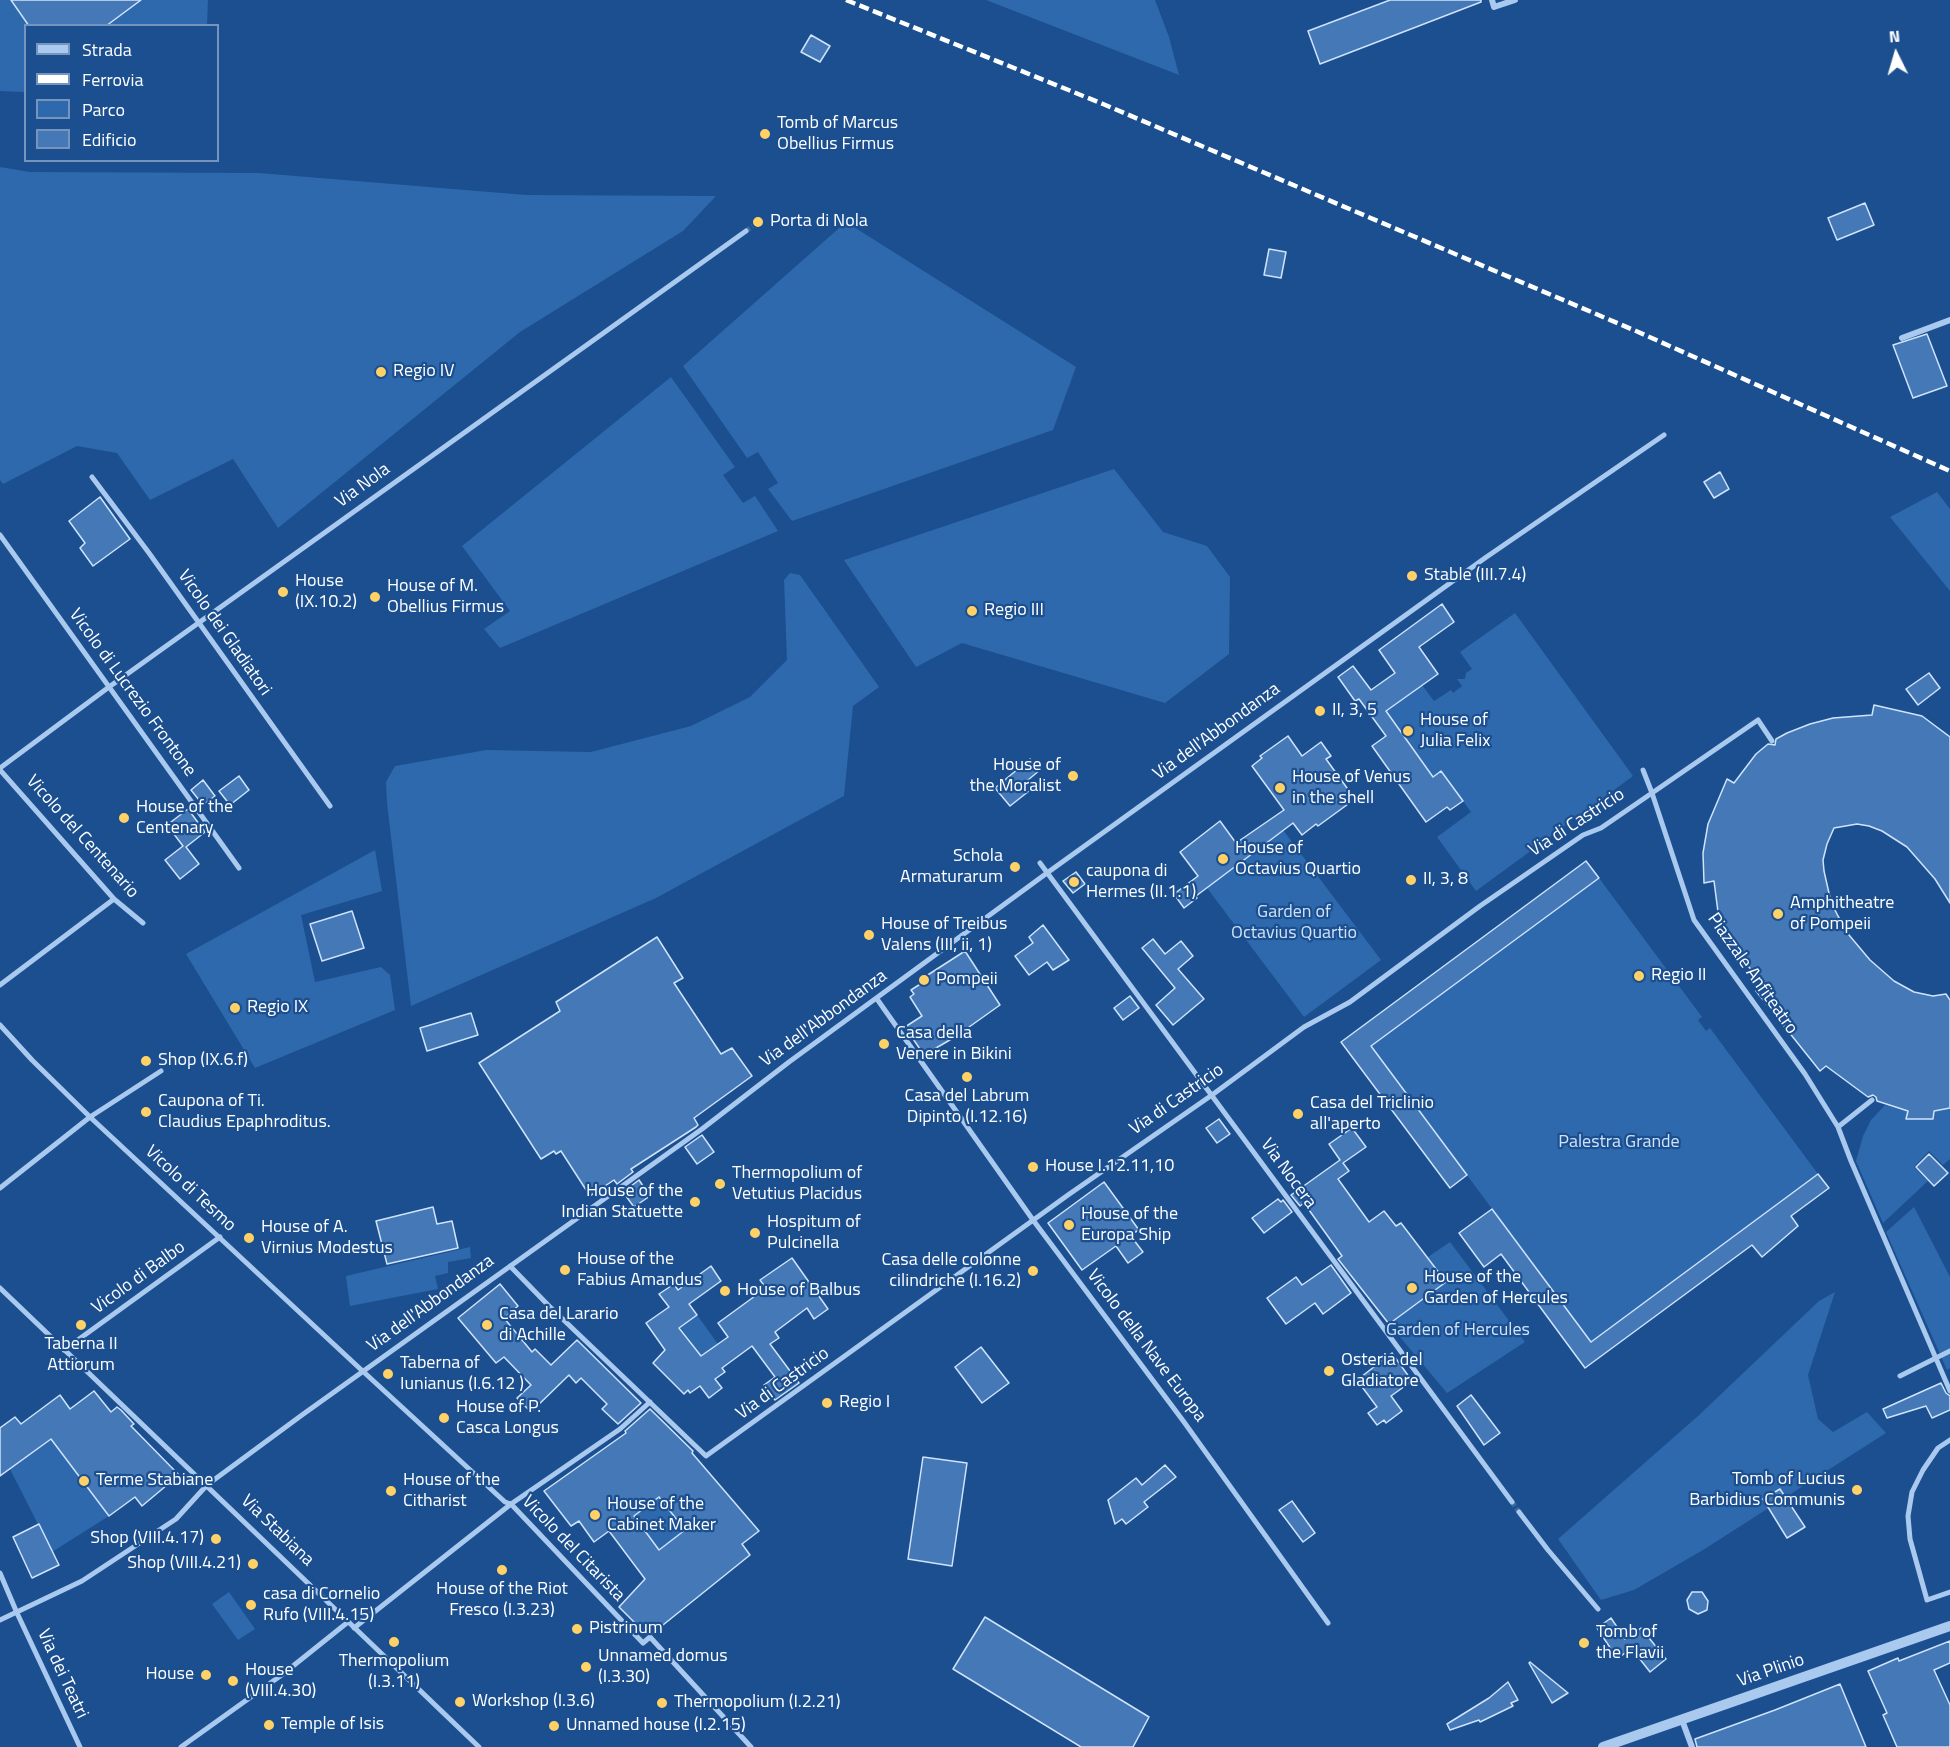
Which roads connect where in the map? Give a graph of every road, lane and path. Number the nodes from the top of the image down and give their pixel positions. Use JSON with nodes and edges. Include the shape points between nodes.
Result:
{"nodes":[{"id":1,"x":1492,"y":0,"type":"edge"},
{"id":2,"x":1515,"y":0,"type":"edge"},
{"id":3,"x":746,"y":231,"type":"tunnel mouth"},
{"id":4,"x":1950,"y":320,"type":"edge"},
{"id":5,"x":1902,"y":338,"type":"dead end"},
{"id":6,"x":1664,"y":435,"type":"dead end"},
{"id":7,"x":92,"y":477,"type":"dead end"},
{"id":8,"x":0,"y":535,"type":"edge"},
{"id":9,"x":198,"y":624,"type":"junction"},
{"id":10,"x":109,"y":687,"type":"junction"},
{"id":11,"x":1772,"y":741,"type":"dead end"},
{"id":12,"x":0,"y":769,"type":"edge"},
{"id":13,"x":1643,"y":770,"type":"dead end"},
{"id":14,"x":1652,"y":793,"type":"junction"},
{"id":15,"x":330,"y":806,"type":"dead end"},
{"id":16,"x":1040,"y":863,"type":"dead end"},
{"id":17,"x":240,"y":868,"type":"dead end"},
{"id":18,"x":1047,"y":873,"type":"junction"},
{"id":19,"x":114,"y":899,"type":"junction"},
{"id":20,"x":143,"y":923,"type":"dead end"},
{"id":21,"x":0,"y":985,"type":"edge"},
{"id":22,"x":877,"y":999,"type":"junction"},
{"id":23,"x":0,"y":1025,"type":"edge"},
{"id":24,"x":161,"y":1071,"type":"dead end"},
{"id":25,"x":1212,"y":1095,"type":"junction"},
{"id":26,"x":1872,"y":1100,"type":"dead end"},
{"id":27,"x":90,"y":1117,"type":"junction"},
{"id":28,"x":1838,"y":1126,"type":"junction"},
{"id":29,"x":0,"y":1188,"type":"edge"},
{"id":30,"x":1033,"y":1220,"type":"junction"},
{"id":31,"x":220,"y":1238,"type":"junction"},
{"id":32,"x":510,"y":1266,"type":"junction"},
{"id":33,"x":0,"y":1288,"type":"edge"},
{"id":34,"x":64,"y":1350,"type":"junction"},
{"id":35,"x":1950,"y":1351,"type":"edge"},
{"id":36,"x":1936,"y":1358,"type":"junction"},
{"id":37,"x":364,"y":1371,"type":"junction"},
{"id":38,"x":1900,"y":1376,"type":"dead end"},
{"id":39,"x":1950,"y":1391,"type":"edge"},
{"id":40,"x":650,"y":1402,"type":"junction"},
{"id":41,"x":1950,"y":1440,"type":"edge"},
{"id":42,"x":207,"y":1485,"type":"junction"},
{"id":43,"x":1512,"y":1502,"type":"tunnel mouth"},
{"id":44,"x":511,"y":1504,"type":"junction"},
{"id":45,"x":1519,"y":1512,"type":"tunnel mouth"},
{"id":46,"x":0,"y":1573,"type":"edge"},
{"id":47,"x":1950,"y":1592,"type":"edge"},
{"id":48,"x":1598,"y":1609,"type":"dead end"},
{"id":49,"x":16,"y":1613,"type":"junction"},
{"id":50,"x":0,"y":1620,"type":"edge"},
{"id":51,"x":348,"y":1622,"type":"junction"},
{"id":52,"x":1328,"y":1623,"type":"dead end"},
{"id":53,"x":1950,"y":1626,"type":"edge"},
{"id":54,"x":354,"y":1628,"type":"junction"},
{"id":55,"x":1682,"y":1720,"type":"junction"},
{"id":56,"x":80,"y":1747,"type":"edge"},
{"id":57,"x":182,"y":1747,"type":"edge"},
{"id":58,"x":479,"y":1747,"type":"edge"},
{"id":59,"x":750,"y":1747,"type":"edge"},
{"id":60,"x":1603,"y":1747,"type":"edge"},
{"id":61,"x":1692,"y":1747,"type":"edge"}],
"edges":[{"from":1,"to":2,"type":"street","via":[[1494,7]]},
{"from":3,"to":9,"type":"street","name":"Via Nola"},
{"from":4,"to":5,"type":"street"},
{"from":6,"to":18,"type":"street","name":"Via dell'Abbondanza","via":[[1485,558]]},
{"from":7,"to":9,"type":"street","name":"Vicolo dei Gladiatori"},
{"from":8,"to":10,"type":"street","name":"Vicolo di Lucrezio Frontone"},
{"from":9,"to":10,"type":"street","name":"Via Nola"},
{"from":9,"to":15,"type":"street","name":"Vicolo dei Gladiatori"},
{"from":10,"to":12,"type":"street","name":"Via Nola"},
{"from":10,"to":17,"type":"street","name":"Vicolo di Lucrezio Frontone"},
{"from":11,"to":14,"type":"street","via":[[1758,720]]},
{"from":12,"to":19,"type":"street","name":"Vicolo del Centenario"},
{"from":13,"to":14,"type":"street","name":"Via di Castricio"},
{"from":14,"to":25,"type":"street","name":"Via di Castricio","via":[[1602,828],[1583,835],[1555,854],[1350,1002],[1304,1027]]},
{"from":14,"to":28,"type":"street","name":"Piazzale Anfiteatro","via":[[1694,920]]},
{"from":16,"to":18,"type":"street","name":"Via Nocera"},
{"from":18,"to":22,"type":"street","name":"Via dell'Abbondanza"},
{"from":18,"to":25,"type":"street","name":"Via Nocera"},
{"from":19,"to":20,"type":"street","name":"Vicolo del Centenario"},
{"from":19,"to":21,"type":"street"},
{"from":22,"to":30,"type":"street","name":"Vicolo della Nave Europa"},
{"from":22,"to":32,"type":"street","name":"Via dell'Abbondanza"},
{"from":23,"to":27,"type":"street","name":"Vicolo di Tesmo"},
{"from":24,"to":27,"type":"street"},
{"from":25,"to":30,"type":"street","name":"Via di Castricio"},
{"from":25,"to":43,"type":"street","name":"Via Nocera"},
{"from":26,"to":28,"type":"street"},
{"from":27,"to":29,"type":"street"},
{"from":27,"to":31,"type":"street","name":"Vicolo di Tesmo"},
{"from":28,"to":36,"type":"street","name":"Piazzale Anfiteatro"},
{"from":30,"to":40,"type":"street","name":"Via di Castricio","via":[[706,1456]]},
{"from":30,"to":52,"type":"street","name":"Vicolo della Nave Europa"},
{"from":31,"to":34,"type":"street","name":"Vicolo di Balbo"},
{"from":31,"to":37,"type":"street","name":"Vicolo di Tesmo"},
{"from":32,"to":37,"type":"street","name":"Via dell'Abbondanza"},
{"from":32,"to":40,"type":"street"},
{"from":33,"to":34,"type":"street","name":"Via Stabiana"},
{"from":34,"to":42,"type":"street","name":"Via Stabiana"},
{"from":35,"to":36,"type":"street"},
{"from":36,"to":38,"type":"street"},
{"from":36,"to":39,"type":"street","name":"Piazzale Anfiteatro"},
{"from":37,"to":42,"type":"street","name":"Via dell'Abbondanza"},
{"from":37,"to":44,"type":"street","name":"Vicolo del Citarista"},
{"from":40,"to":44,"type":"street","via":[[620,1429]]},
{"from":41,"to":47,"type":"street","via":[[1938,1448],[1923,1470],[1911,1492],[1908,1516],[1910,1539],[1927,1600]]},
{"from":42,"to":49,"type":"street","name":"Via dell'Abbondanza","via":[[176,1519],[142,1543],[82,1581]]},
{"from":42,"to":51,"type":"street","name":"Via Stabiana"},
{"from":44,"to":54,"type":"street"},
{"from":44,"to":59,"type":"street","name":"Vicolo del Citarista","via":[[644,1643],[650,1637]]},
{"from":45,"to":48,"type":"street"},
{"from":46,"to":49,"type":"street","name":"Via dei Teatri"},
{"from":49,"to":50,"type":"street","name":"Via dell'Abbondanza"},
{"from":49,"to":56,"type":"street","name":"Via dei Teatri"},
{"from":51,"to":54,"type":"street","name":"Via Stabiana"},
{"from":51,"to":57,"type":"street"},
{"from":53,"to":55,"type":"street","name":"Via Plinio"},
{"from":54,"to":58,"type":"street","name":"Via Stabiana"},
{"from":55,"to":60,"type":"street","name":"Via Plinio"},
{"from":55,"to":61,"type":"street"}]}
